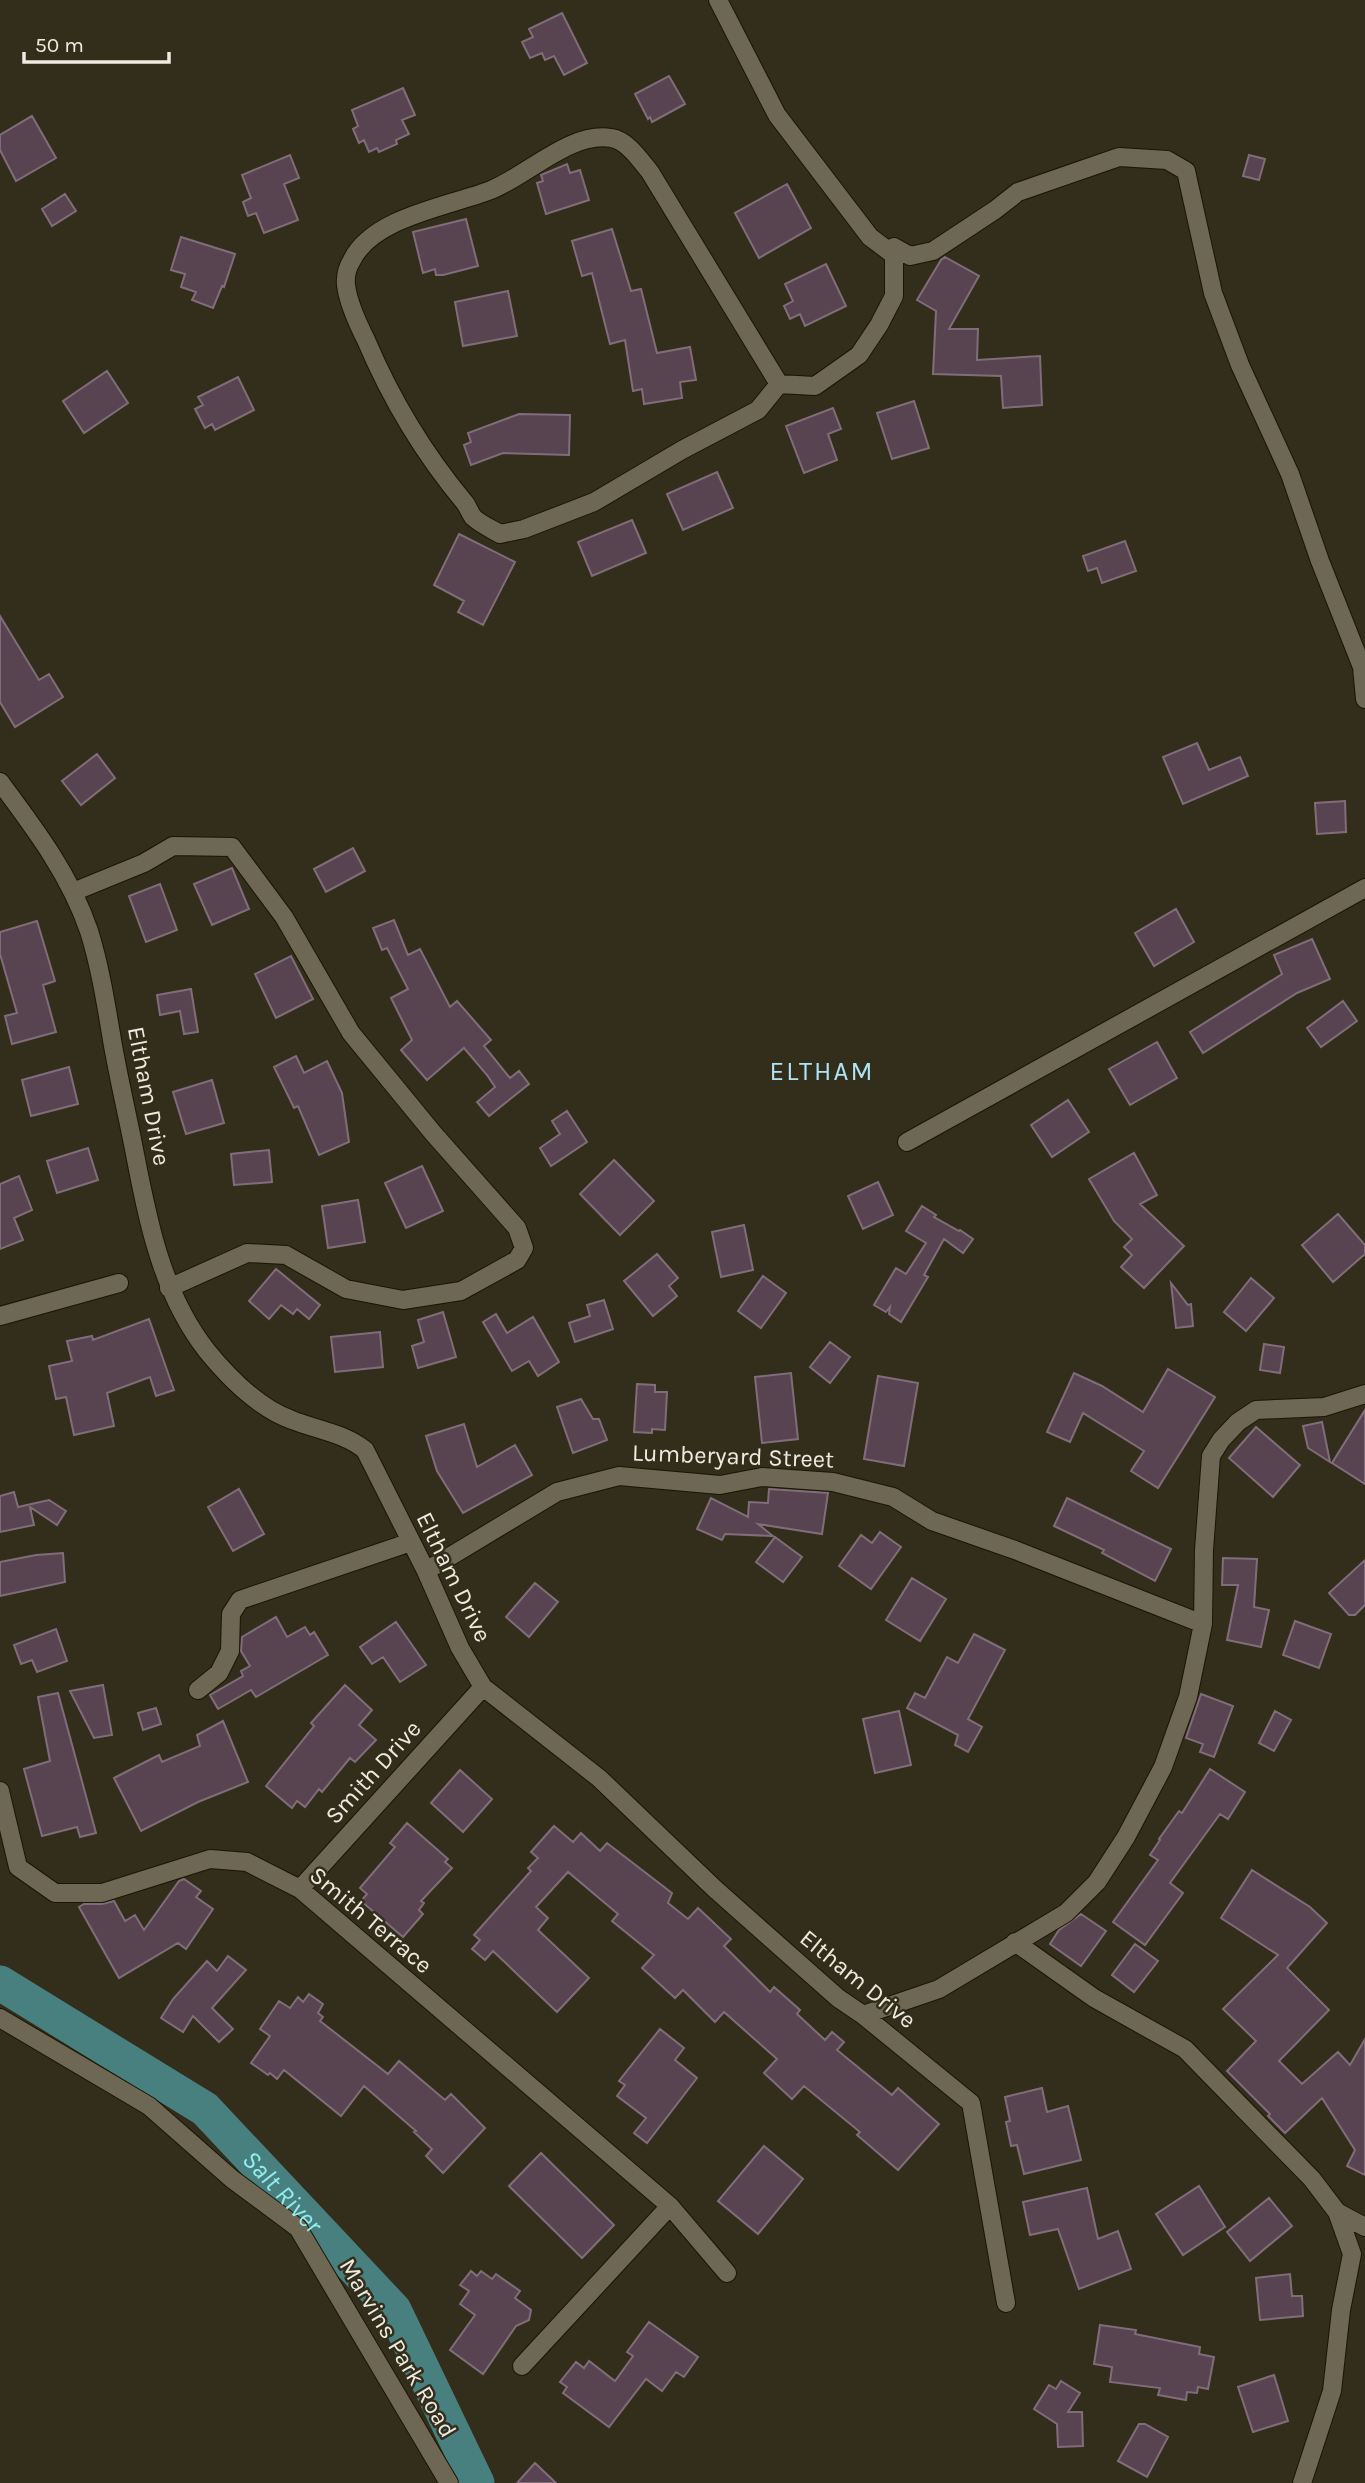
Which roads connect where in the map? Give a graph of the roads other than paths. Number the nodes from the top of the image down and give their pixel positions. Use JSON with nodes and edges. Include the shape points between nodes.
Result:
{"nodes":[{"id":1,"x":718,"y":0,"type":"edge"},
{"id":2,"x":894,"y":247,"type":"junction"},
{"id":3,"x":779,"y":384,"type":"junction"},
{"id":4,"x":1365,"y":699,"type":"edge"},
{"id":5,"x":0,"y":782,"type":"edge"},
{"id":6,"x":1365,"y":888,"type":"edge"},
{"id":7,"x":73,"y":892,"type":"junction"},
{"id":8,"x":907,"y":1142,"type":"dead end"},
{"id":9,"x":119,"y":1283,"type":"dead end"},
{"id":10,"x":169,"y":1288,"type":"junction"},
{"id":11,"x":0,"y":1316,"type":"edge"},
{"id":12,"x":1365,"y":1394,"type":"edge"},
{"id":13,"x":411,"y":1542,"type":"junction"},
{"id":14,"x":426,"y":1571,"type":"junction"},
{"id":15,"x":1203,"y":1624,"type":"junction"},
{"id":16,"x":483,"y":1686,"type":"junction"},
{"id":17,"x":198,"y":1690,"type":"dead end"},
{"id":18,"x":0,"y":1791,"type":"edge"},
{"id":19,"x":300,"y":1889,"type":"junction"},
{"id":20,"x":1015,"y":1942,"type":"junction"},
{"id":21,"x":863,"y":2015,"type":"junction"},
{"id":22,"x":0,"y":2018,"type":"edge"},
{"id":23,"x":670,"y":2206,"type":"junction"},
{"id":24,"x":1338,"y":2212,"type":"junction"},
{"id":25,"x":1365,"y":2227,"type":"edge"},
{"id":26,"x":727,"y":2273,"type":"dead end"},
{"id":27,"x":1006,"y":2303,"type":"dead end"},
{"id":28,"x":522,"y":2366,"type":"dead end"},
{"id":29,"x":449,"y":2483,"type":"edge"},
{"id":30,"x":1302,"y":2483,"type":"edge"}],
"edges":[{"from":1,"to":2,"type":"street","via":[[777,115],[870,237],[890,252]]},
{"from":2,"to":3,"type":"street","via":[[894,296],[859,355],[815,386]]},
{"from":2,"to":4,"type":"street","via":[[910,256],[933,251],[1018,192],[1119,157],[1167,160],[1186,172],[1213,293],[1290,474],[1362,667]]},
{"from":3,"to":3,"type":"street","via":[[758,410],[594,502],[500,534],[473,517],[413,433],[360,327],[346,286],[346,271],[365,241],[399,222],[490,190],[586,138],[613,138],[626,145],[650,172]]},
{"from":5,"to":7,"type":"street","name":"Eltham Drive"},
{"from":6,"to":8,"type":"street"},
{"from":7,"to":10,"type":"street","name":"Eltham Drive","via":[[107,1006],[145,1205]]},
{"from":7,"to":10,"type":"street","via":[[173,846],[232,847],[284,918],[351,1033],[517,1228],[524,1248],[517,1260],[461,1291],[403,1300],[346,1289],[286,1255],[273,1254],[247,1253]]},
{"from":9,"to":11,"type":"street"},
{"from":10,"to":13,"type":"street","name":"Eltham Drive","via":[[207,1350],[250,1396],[289,1419],[352,1440],[365,1450]]},
{"from":12,"to":15,"type":"street","via":[[1324,1407],[1256,1410],[1221,1440],[1211,1456],[1208,1482]]},
{"from":13,"to":14,"type":"street","name":"Eltham Drive"},
{"from":13,"to":17,"type":"street","via":[[240,1600],[231,1614],[230,1651],[219,1673]]},
{"from":14,"to":15,"type":"street","name":"Lumberyard Street","via":[[557,1492],[619,1476],[720,1485],[762,1477],[834,1482],[892,1497],[932,1521]]},
{"from":14,"to":16,"type":"street","name":"Eltham Drive","via":[[460,1648]]},
{"from":15,"to":20,"type":"street","via":[[1188,1697],[1163,1767],[1126,1837],[1097,1882],[1066,1913]]},
{"from":16,"to":19,"type":"street","name":"Smith Drive"},
{"from":16,"to":21,"type":"street","name":"Eltham Drive","via":[[599,1778],[715,1889]]},
{"from":18,"to":19,"type":"street","name":"Smith Terrace","via":[[18,1867],[55,1893],[102,1893],[210,1859],[247,1862]]},
{"from":19,"to":23,"type":"street","name":"Smith Terrace"},
{"from":20,"to":21,"type":"street","via":[[939,1989]]},
{"from":20,"to":24,"type":"street","via":[[1094,1998],[1185,2049],[1312,2179]]},
{"from":21,"to":27,"type":"street","name":"Eltham Drive","via":[[971,2103]]},
{"from":22,"to":29,"type":"street","name":"Marvins Park Road","via":[[149,2106],[232,2179],[298,2228]]},
{"from":23,"to":26,"type":"street","name":"Smith Terrace"},
{"from":23,"to":28,"type":"street"},
{"from":24,"to":25,"type":"street"},
{"from":24,"to":30,"type":"street","via":[[1352,2254],[1340,2310],[1332,2391]]}]}
